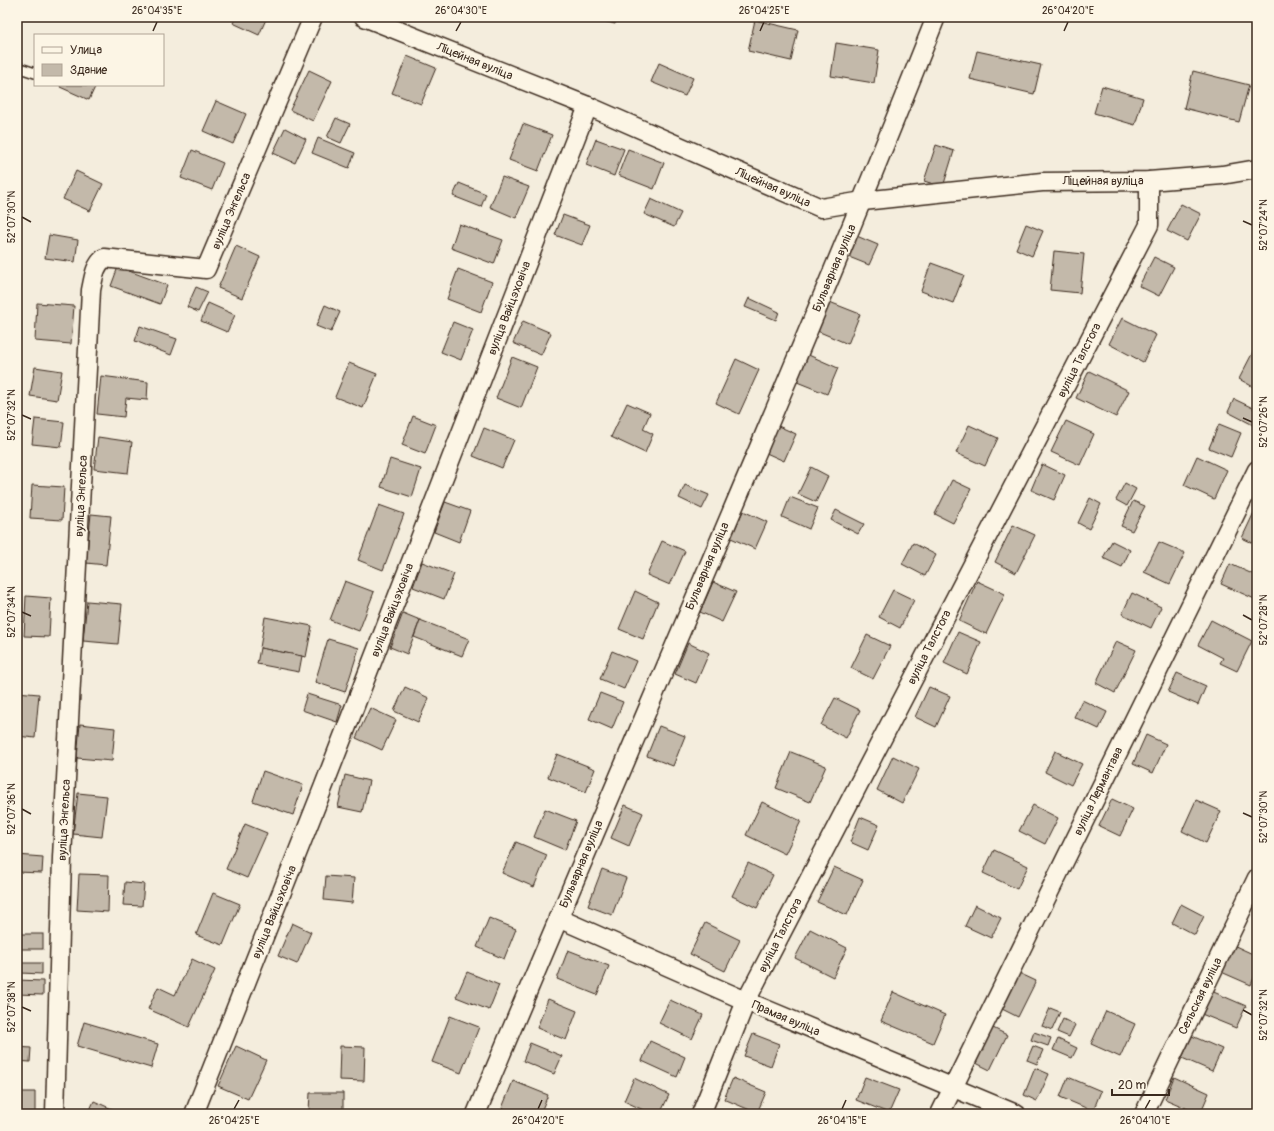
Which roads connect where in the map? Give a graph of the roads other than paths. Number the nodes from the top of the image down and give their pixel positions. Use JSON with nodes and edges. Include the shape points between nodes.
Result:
{"nodes":[{"id":1,"x":313,"y":17,"type":"edge"},
{"id":2,"x":364,"y":17,"type":"edge"},
{"id":3,"x":936,"y":17,"type":"edge"},
{"id":4,"x":17,"y":67,"type":"edge"},
{"id":5,"x":34,"y":73,"type":"edge"},
{"id":6,"x":588,"y":106,"type":"junction"},
{"id":7,"x":1257,"y":169,"type":"edge"},
{"id":8,"x":1150,"y":181,"type":"junction"},
{"id":9,"x":862,"y":201,"type":"junction"},
{"id":10,"x":1257,"y":470,"type":"edge"},
{"id":11,"x":1257,"y":878,"type":"edge"},
{"id":12,"x":558,"y":918,"type":"junction"},
{"id":13,"x":746,"y":1001,"type":"junction"},
{"id":14,"x":952,"y":1087,"type":"junction"},
{"id":15,"x":55,"y":1114,"type":"edge"},
{"id":16,"x":194,"y":1114,"type":"edge"},
{"id":17,"x":476,"y":1114,"type":"edge"},
{"id":18,"x":701,"y":1114,"type":"edge"},
{"id":19,"x":940,"y":1114,"type":"edge"},
{"id":20,"x":1016,"y":1114,"type":"edge"},
{"id":21,"x":1144,"y":1114,"type":"edge"}],
"edges":[{"from":1,"to":15,"type":"street","name":"вуліца Энгельса","via":[[206,269],[104,258],[95,272],[91,290],[62,858]]},
{"from":2,"to":6,"type":"street","name":"Ліцейная вуліца"},
{"from":3,"to":9,"type":"street","name":"Бульварная вуліца"},
{"from":4,"to":5,"type":"lane"},
{"from":6,"to":9,"type":"street","name":"Ліцейная вуліца","via":[[821,208]]},
{"from":6,"to":16,"type":"street","name":"вуліца Вайцэховіча"},
{"from":7,"to":8,"type":"street","name":"Ліцейная вуліца","via":[[1222,175]]},
{"from":8,"to":9,"type":"street","name":"Ліцейная вуліца","via":[[1042,182]]},
{"from":8,"to":13,"type":"street","name":"вуліца Талстога","via":[[1149,225]]},
{"from":9,"to":12,"type":"street","name":"Бульварная вуліца"},
{"from":10,"to":14,"type":"street","name":"вуліца Лермантава"},
{"from":11,"to":21,"type":"street","name":"Сельская вуліца"},
{"from":12,"to":13,"type":"street","name":"Прамая вуліца"},
{"from":12,"to":17,"type":"street","name":"Бульварная вуліца"},
{"from":13,"to":14,"type":"street","name":"Прамая вуліца"},
{"from":13,"to":18,"type":"street","name":"вуліца Талстога"},
{"from":14,"to":19,"type":"street","name":"вуліца Лермантава"},
{"from":14,"to":20,"type":"street","name":"Прамая вуліца"}]}
